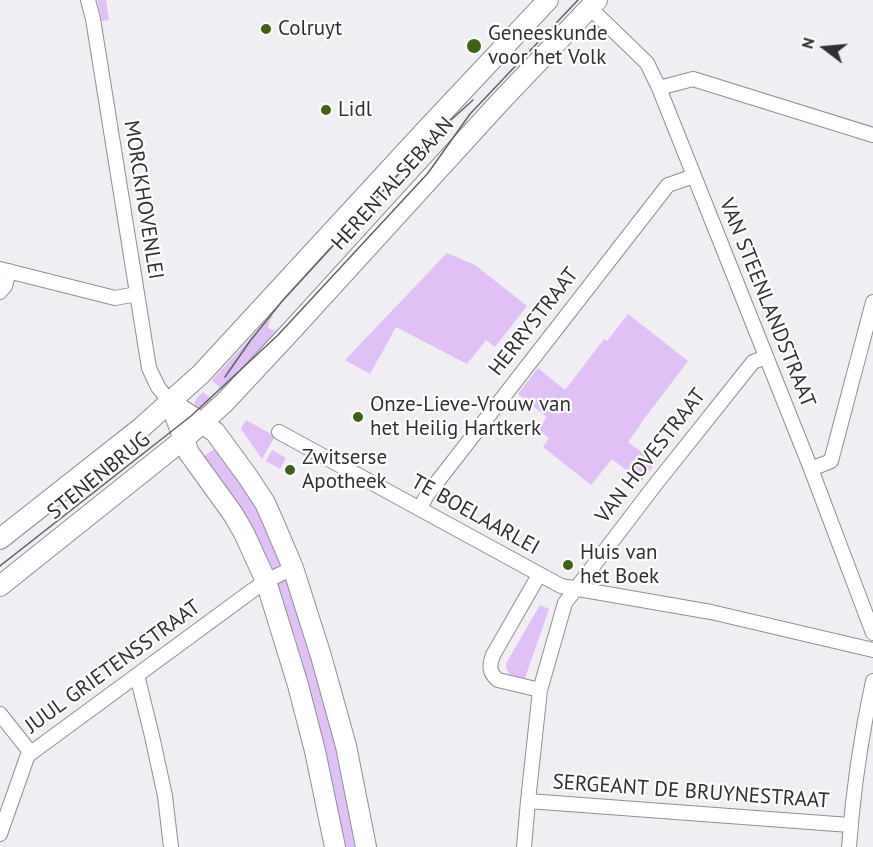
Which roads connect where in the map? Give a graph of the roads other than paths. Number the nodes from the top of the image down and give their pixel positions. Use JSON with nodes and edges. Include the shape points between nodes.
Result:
{"nodes":[{"id":1,"x":88,"y":0,"type":"edge"},
{"id":2,"x":548,"y":0,"type":"edge"},
{"id":3,"x":594,"y":4,"type":"edge"},
{"id":4,"x":659,"y":88,"type":"junction"},
{"id":5,"x":873,"y":135,"type":"edge"},
{"id":6,"x":694,"y":176,"type":"junction"},
{"id":7,"x":4,"y":270,"type":"edge"},
{"id":8,"x":0,"y":292,"type":"edge"},
{"id":9,"x":136,"y":294,"type":"junction"},
{"id":10,"x":873,"y":302,"type":"edge"},
{"id":11,"x":766,"y":357,"type":"junction"},
{"id":12,"x":175,"y":397,"type":"junction"},
{"id":13,"x":225,"y":402,"type":"joint"},
{"id":14,"x":202,"y":423,"type":"junction"},
{"id":15,"x":279,"y":432,"type":"dead end"},
{"id":16,"x":184,"y":439,"type":"junction"},
{"id":17,"x":811,"y":469,"type":"junction"},
{"id":18,"x":420,"y":508,"type":"junction"},
{"id":19,"x":0,"y":539,"type":"edge"},
{"id":20,"x":293,"y":568,"type":"junction"},
{"id":21,"x":539,"y":575,"type":"junction"},
{"id":22,"x":266,"y":581,"type":"junction"},
{"id":23,"x":0,"y":586,"type":"edge"},
{"id":24,"x":575,"y":588,"type":"junction"},
{"id":25,"x":873,"y":633,"type":"edge"},
{"id":26,"x":873,"y":650,"type":"edge"},
{"id":27,"x":137,"y":675,"type":"junction"},
{"id":28,"x":873,"y":681,"type":"edge"},
{"id":29,"x":540,"y":690,"type":"junction"},
{"id":30,"x":0,"y":714,"type":"edge"},
{"id":31,"x":31,"y":753,"type":"junction"},
{"id":32,"x":528,"y":801,"type":"junction"},
{"id":33,"x":850,"y":825,"type":"junction"},
{"id":34,"x":0,"y":834,"type":"edge"},
{"id":35,"x":171,"y":847,"type":"edge"},
{"id":36,"x":335,"y":847,"type":"edge"},
{"id":37,"x":366,"y":847,"type":"edge"},
{"id":38,"x":524,"y":847,"type":"edge"},
{"id":39,"x":849,"y":847,"type":"edge"}],
"edges":[{"from":1,"to":9,"type":"street","name":"MORCKHOVENLEI"},
{"from":2,"to":12,"type":"main road","name":"HERENTALSEBAAN","via":[[206,369]]},
{"from":3,"to":4,"type":"street","name":"VAN STEENLANDSTRAAT","via":[[647,63]]},
{"from":3,"to":13,"type":"main road","name":"HERENTALSEBAAN"},
{"from":4,"to":5,"type":"street","via":[[693,79]]},
{"from":4,"to":6,"type":"street","name":"VAN STEENLANDSTRAAT"},
{"from":6,"to":11,"type":"street","name":"VAN STEENLANDSTRAAT"},
{"from":6,"to":18,"type":"street","name":"HERRYSTRAAT","via":[[668,185],[440,477]]},
{"from":7,"to":8,"type":"street","via":[[5,286]]},
{"from":7,"to":9,"type":"street","via":[[115,298]]},
{"from":9,"to":12,"type":"street","name":"MORCKHOVENLEI","via":[[149,368],[158,387]]},
{"from":10,"to":17,"type":"street","via":[[831,460]]},
{"from":11,"to":17,"type":"street","name":"VAN STEENLANDSTRAAT"},
{"from":11,"to":24,"type":"street","name":"VAN HOVESTRAAT","via":[[753,362]]},
{"from":12,"to":14,"type":"main road"},
{"from":12,"to":16,"type":"main road"},
{"from":12,"to":19,"type":"main road","name":"STENENBRUG"},
{"from":13,"to":14,"type":"main road","name":"STENENBRUG"},
{"from":14,"to":16,"type":"main road","name":"STENENBRUG"},
{"from":14,"to":20,"type":"main road","via":[[215,432],[265,503]]},
{"from":15,"to":18,"type":"street","name":"TE BOELAARLEI"},
{"from":16,"to":22,"type":"main road","via":[[189,453],[244,533]]},
{"from":16,"to":23,"type":"main road","name":"STENENBRUG"},
{"from":17,"to":25,"type":"street","name":"VAN STEENLANDSTRAAT"},
{"from":18,"to":21,"type":"street","name":"TE BOELAARLEI"},
{"from":20,"to":22,"type":"street","name":"JUUL GRIETENSSTRAAT"},
{"from":20,"to":37,"type":"main road","via":[[346,746]]},
{"from":21,"to":24,"type":"street","name":"TE BOELAARLEI"},
{"from":21,"to":29,"type":"street","via":[[490,667],[498,680]]},
{"from":22,"to":27,"type":"street","name":"JUUL GRIETENSSTRAAT"},
{"from":22,"to":36,"type":"main road","via":[[298,685]]},
{"from":24,"to":26,"type":"street","name":"TE BOELAARLEI","via":[[711,612]]},
{"from":24,"to":29,"type":"street","name":"VAN HOVESTRAAT","via":[[565,603]]},
{"from":27,"to":31,"type":"street","name":"JUUL GRIETENSSTRAAT"},
{"from":27,"to":35,"type":"street","via":[[165,796]]},
{"from":28,"to":33,"type":"street"},
{"from":29,"to":32,"type":"street","name":"VAN HOVESTRAAT"},
{"from":30,"to":31,"type":"street"},
{"from":31,"to":34,"type":"street","name":"JUUL GRIETENSSTRAAT"},
{"from":32,"to":33,"type":"street","name":"SERGEANT DE BRUYNESTRAAT"},
{"from":32,"to":38,"type":"street","name":"VAN HOVESTRAAT"},
{"from":33,"to":39,"type":"street"}]}
